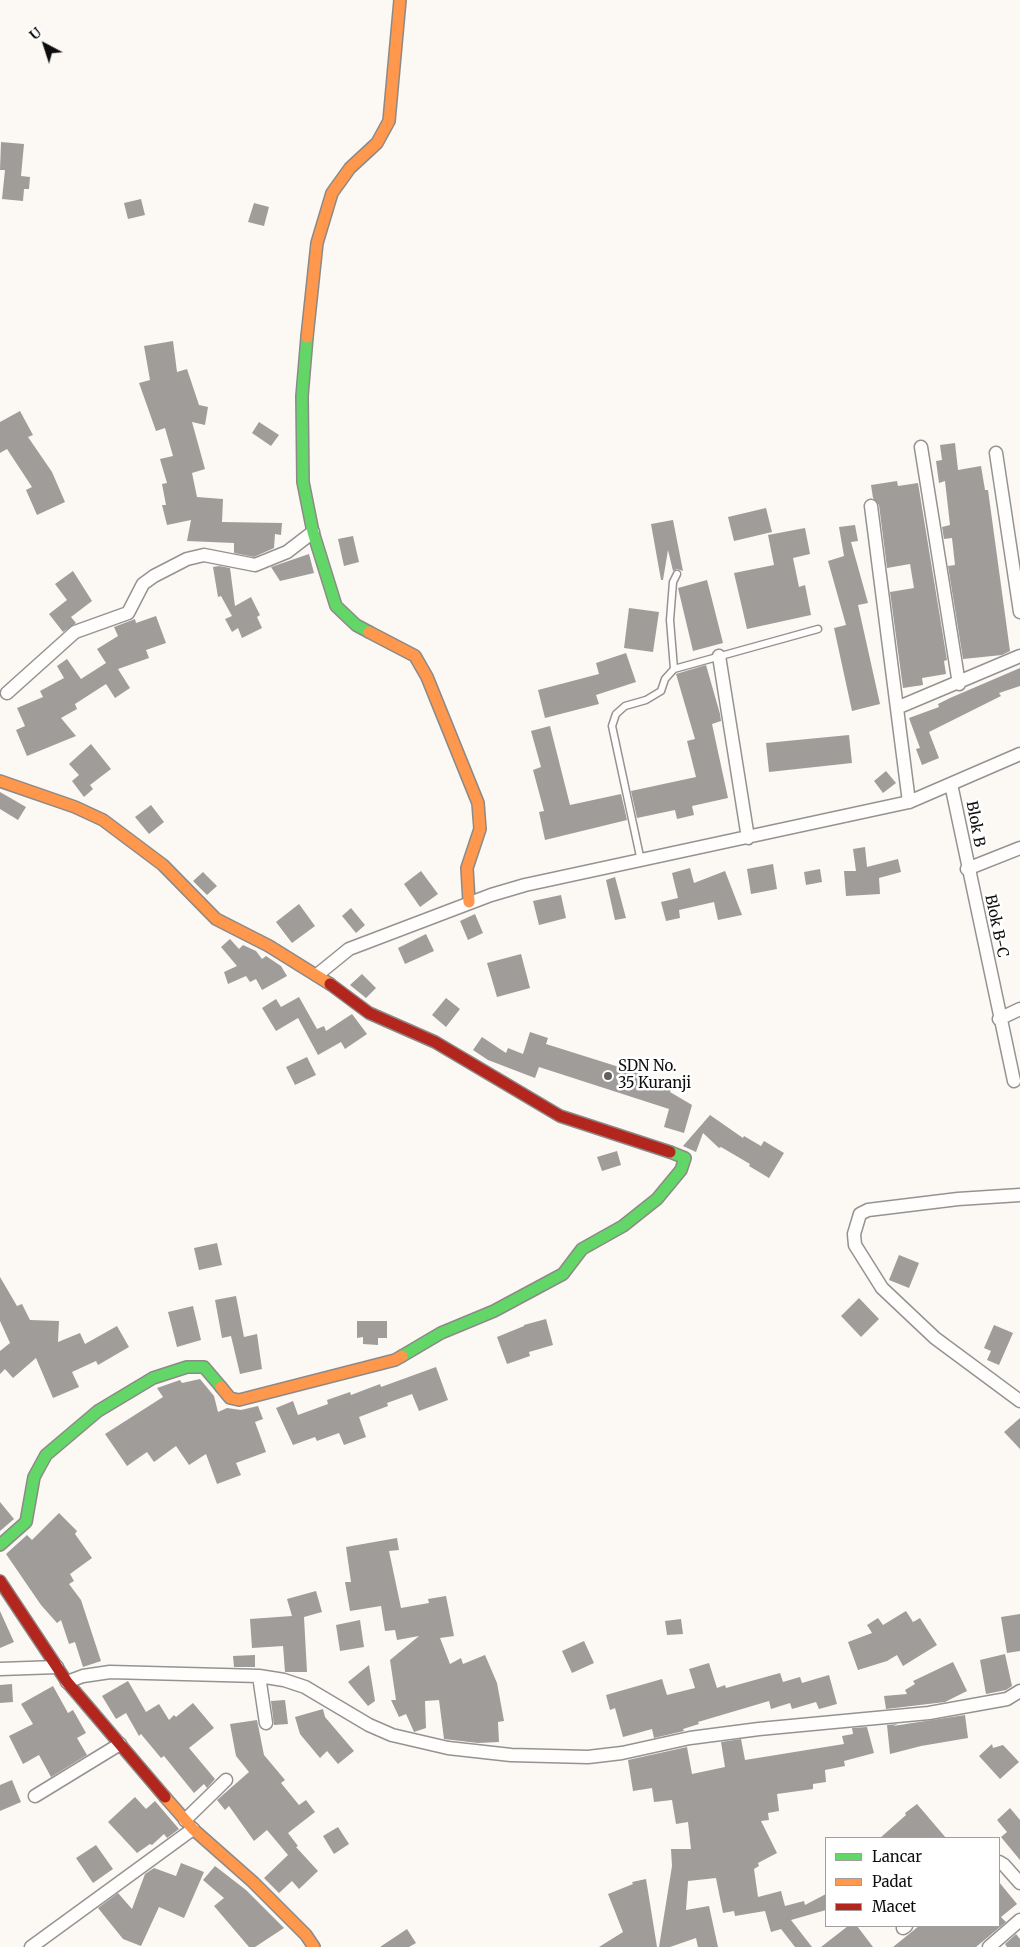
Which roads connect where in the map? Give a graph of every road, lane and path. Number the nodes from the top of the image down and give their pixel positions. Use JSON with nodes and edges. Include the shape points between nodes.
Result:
{"nodes":[{"id":1,"x":400,"y":0,"type":"edge"},
{"id":2,"x":921,"y":447,"type":"dead end"},
{"id":3,"x":996,"y":453,"type":"dead end"},
{"id":4,"x":871,"y":506,"type":"dead end"},
{"id":5,"x":313,"y":532,"type":"junction"},
{"id":6,"x":677,"y":574,"type":"dead end"},
{"id":7,"x":1020,"y":612,"type":"edge"},
{"id":8,"x":818,"y":629,"type":"dead end"},
{"id":9,"x":719,"y":656,"type":"junction"},
{"id":10,"x":1020,"y":656,"type":"edge"},
{"id":11,"x":674,"y":669,"type":"junction"},
{"id":12,"x":959,"y":684,"type":"junction"},
{"id":13,"x":7,"y":693,"type":"dead end"},
{"id":14,"x":898,"y":707,"type":"junction"},
{"id":15,"x":1020,"y":754,"type":"edge"},
{"id":16,"x":0,"y":780,"type":"edge"},
{"id":17,"x":951,"y":784,"type":"junction"},
{"id":18,"x":909,"y":802,"type":"junction"},
{"id":19,"x":748,"y":838,"type":"junction"},
{"id":20,"x":1020,"y":848,"type":"edge"},
{"id":21,"x":641,"y":862,"type":"junction"},
{"id":22,"x":967,"y":869,"type":"junction"},
{"id":23,"x":469,"y":902,"type":"junction"},
{"id":24,"x":318,"y":976,"type":"junction"},
{"id":25,"x":1020,"y":1010,"type":"edge"},
{"id":26,"x":999,"y":1019,"type":"junction"},
{"id":27,"x":1014,"y":1081,"type":"dead end"},
{"id":28,"x":1020,"y":1195,"type":"edge"},
{"id":29,"x":1020,"y":1401,"type":"edge"},
{"id":30,"x":0,"y":1545,"type":"edge"},
{"id":31,"x":0,"y":1582,"type":"edge"},
{"id":32,"x":57,"y":1667,"type":"junction"},
{"id":33,"x":0,"y":1669,"type":"edge"},
{"id":34,"x":259,"y":1676,"type":"junction"},
{"id":35,"x":67,"y":1682,"type":"junction"},
{"id":36,"x":1020,"y":1691,"type":"edge"},
{"id":37,"x":266,"y":1723,"type":"dead end"},
{"id":38,"x":120,"y":1744,"type":"junction"},
{"id":39,"x":226,"y":1780,"type":"dead end"},
{"id":40,"x":35,"y":1796,"type":"dead end"},
{"id":41,"x":189,"y":1824,"type":"junction"},
{"id":42,"x":1000,"y":1863,"type":"edge"},
{"id":43,"x":1020,"y":1883,"type":"edge"},
{"id":44,"x":1020,"y":1920,"type":"edge"},
{"id":45,"x":31,"y":1947,"type":"edge"},
{"id":46,"x":314,"y":1947,"type":"edge"},
{"id":47,"x":989,"y":1947,"type":"edge"}],
"edges":[{"from":1,"to":5,"type":"street","via":[[389,121],[377,143],[350,168],[332,192],[317,243],[302,396],[303,482]]},
{"from":2,"to":12,"type":"street"},
{"from":3,"to":7,"type":"street"},
{"from":4,"to":14,"type":"street"},
{"from":5,"to":13,"type":"street","via":[[287,552],[255,565],[204,554],[154,576],[143,584],[128,613],[75,632]]},
{"from":5,"to":23,"type":"street","via":[[336,606],[356,625],[415,656],[447,726],[478,802],[480,829],[467,868]]},
{"from":6,"to":11,"type":"lane","via":[[673,582],[670,620]]},
{"from":8,"to":9,"type":"lane"},
{"from":9,"to":11,"type":"lane"},
{"from":9,"to":19,"type":"street"},
{"from":10,"to":12,"type":"street"},
{"from":11,"to":21,"type":"lane","via":[[665,679],[661,691],[646,700],[625,706],[616,714],[612,726]]},
{"from":12,"to":14,"type":"street"},
{"from":14,"to":18,"type":"street"},
{"from":15,"to":17,"type":"street"},
{"from":16,"to":24,"type":"street","via":[[103,820],[163,866],[216,918]]},
{"from":17,"to":18,"type":"street"},
{"from":17,"to":22,"type":"street","name":"Blok B"},
{"from":18,"to":19,"type":"street"},
{"from":19,"to":21,"type":"street"},
{"from":20,"to":22,"type":"street"},
{"from":21,"to":23,"type":"street","via":[[526,886]]},
{"from":22,"to":26,"type":"street","name":"Blok B-C"},
{"from":23,"to":24,"type":"street","via":[[349,949]]},
{"from":24,"to":30,"type":"street","via":[[369,1013],[435,1042],[560,1116],[684,1156],[681,1170],[657,1199],[623,1226],[582,1249],[563,1274],[494,1311],[441,1333],[394,1360],[239,1400],[230,1398],[204,1368],[186,1367],[153,1378],[98,1412],[46,1455],[34,1477],[26,1522]]},
{"from":25,"to":26,"type":"street"},
{"from":26,"to":27,"type":"street"},
{"from":28,"to":29,"type":"street","via":[[868,1210],[860,1214],[854,1234],[855,1246],[882,1288],[934,1338]]},
{"from":31,"to":32,"type":"street"},
{"from":32,"to":33,"type":"street"},
{"from":32,"to":35,"type":"street"},
{"from":34,"to":35,"type":"street","via":[[110,1672]]},
{"from":34,"to":36,"type":"street","via":[[305,1687],[369,1726],[392,1735],[448,1748],[588,1758],[700,1736],[929,1713],[1007,1699]]},
{"from":34,"to":37,"type":"street"},
{"from":35,"to":38,"type":"street"},
{"from":38,"to":40,"type":"street"},
{"from":38,"to":41,"type":"street"},
{"from":39,"to":41,"type":"street"},
{"from":41,"to":45,"type":"street"},
{"from":41,"to":46,"type":"street","via":[[253,1882]]},
{"from":42,"to":43,"type":"street"},
{"from":44,"to":47,"type":"street"}]}
